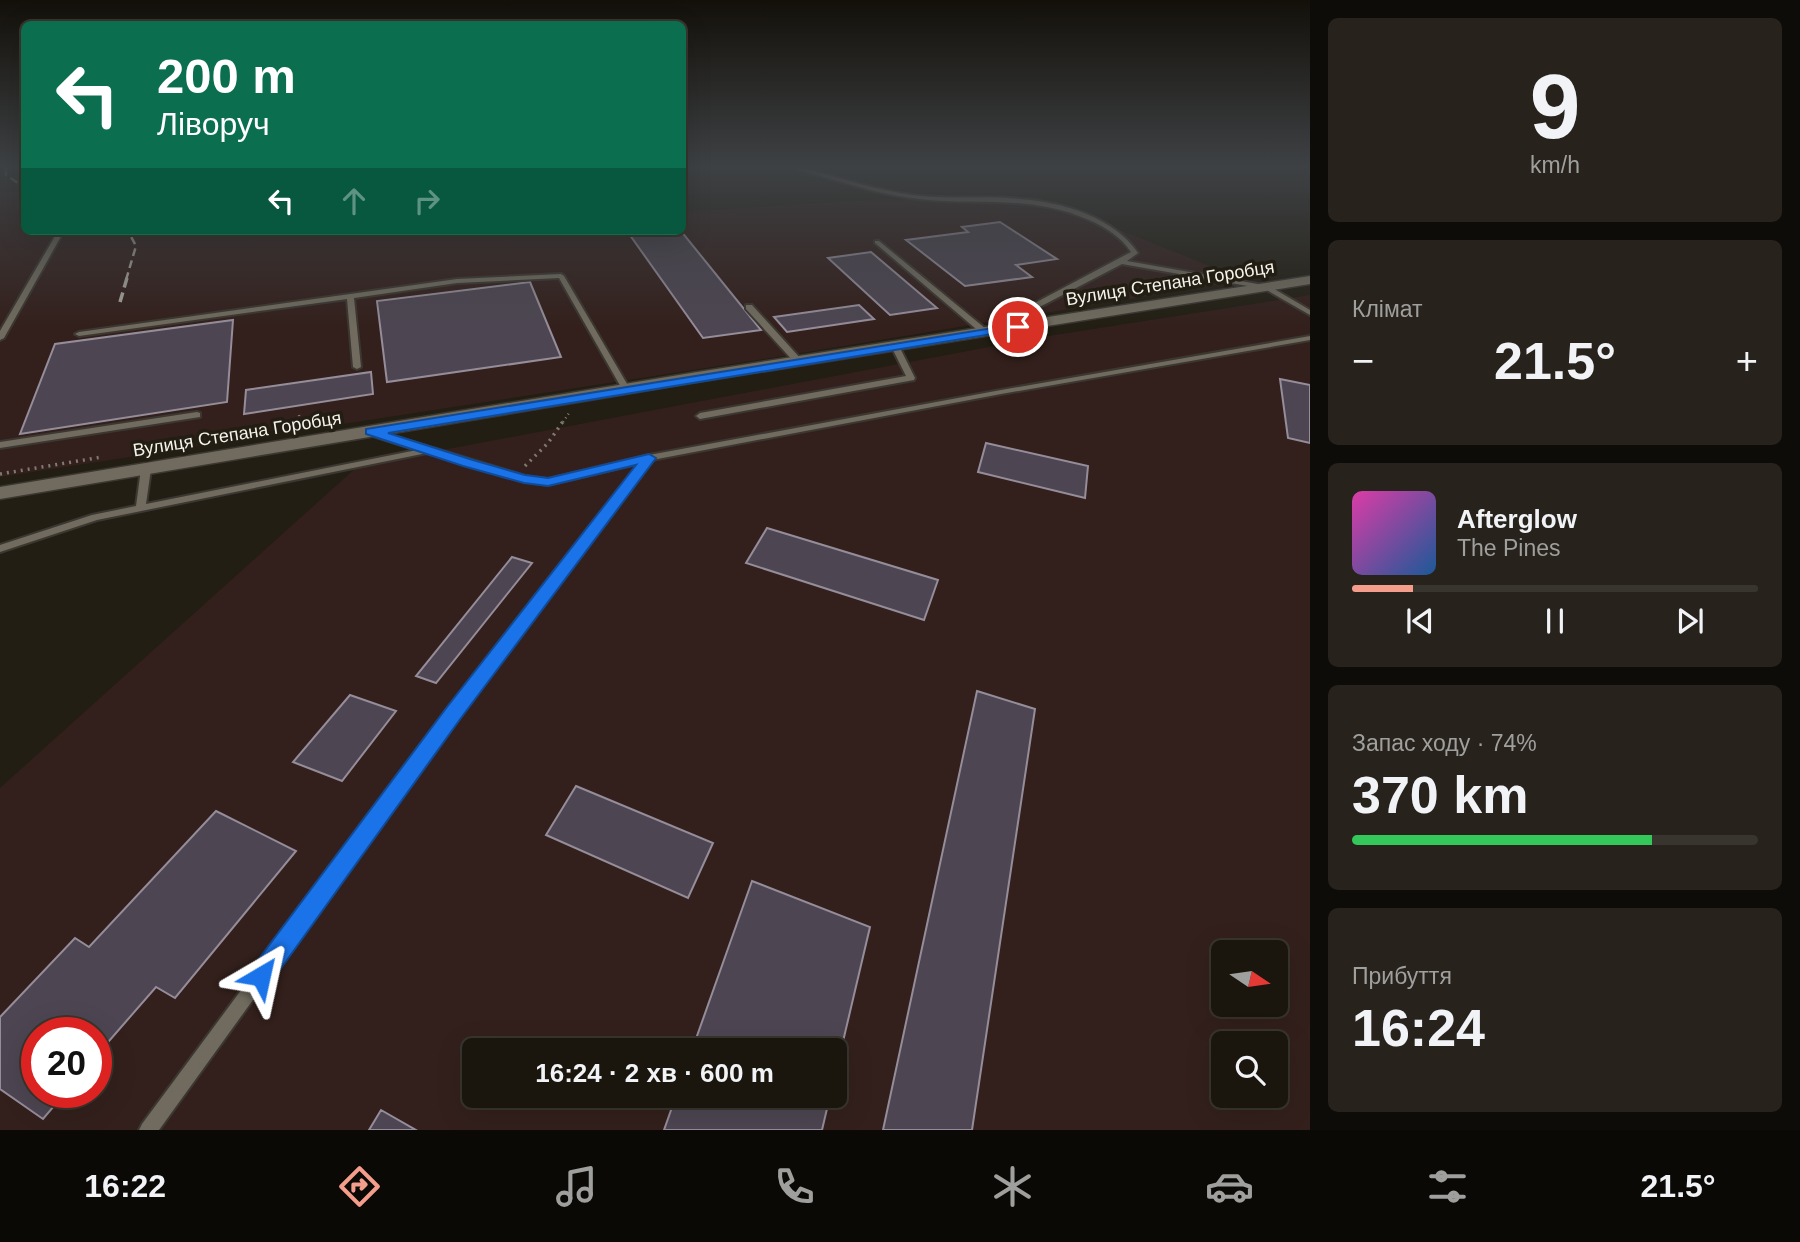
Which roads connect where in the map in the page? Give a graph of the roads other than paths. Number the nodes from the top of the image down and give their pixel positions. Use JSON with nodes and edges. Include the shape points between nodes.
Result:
{"nodes":[{"id":1,"x":1093,"y":221,"type":"edge"},
{"id":2,"x":59,"y":235,"type":"edge"},
{"id":3,"x":877,"y":242,"type":"dead end"},
{"id":4,"x":1121,"y":262,"type":"junction"},
{"id":5,"x":1310,"y":280,"type":"edge"},
{"id":6,"x":1267,"y":287,"type":"junction"},
{"id":7,"x":350,"y":296,"type":"junction"},
{"id":8,"x":750,"y":307,"type":"dead end"},
{"id":9,"x":1310,"y":313,"type":"edge"},
{"id":10,"x":985,"y":332,"type":"junction"},
{"id":11,"x":79,"y":334,"type":"dead end"},
{"id":12,"x":0,"y":338,"type":"edge"},
{"id":13,"x":1310,"y":338,"type":"edge"},
{"id":14,"x":895,"y":346,"type":"junction"},
{"id":15,"x":798,"y":361,"type":"junction"},
{"id":16,"x":357,"y":367,"type":"dead end"},
{"id":17,"x":626,"y":389,"type":"junction"},
{"id":18,"x":197,"y":415,"type":"dead end"},
{"id":19,"x":700,"y":416,"type":"dead end"},
{"id":20,"x":370,"y":432,"type":"junction"},
{"id":21,"x":0,"y":445,"type":"edge"},
{"id":22,"x":429,"y":450,"type":"junction"},
{"id":23,"x":649,"y":458,"type":"junction"},
{"id":24,"x":146,"y":469,"type":"junction"},
{"id":25,"x":0,"y":493,"type":"edge"},
{"id":26,"x":141,"y":508,"type":"junction"},
{"id":27,"x":0,"y":550,"type":"edge"},
{"id":28,"x":148,"y":1130,"type":"edge"}],
"edges":[{"from":1,"to":4,"type":"lane","via":[[1130,241],[1135,253]]},
{"from":2,"to":12,"type":"lane"},
{"from":3,"to":10,"type":"lane"},
{"from":4,"to":6,"type":"lane"},
{"from":4,"to":10,"type":"lane"},
{"from":5,"to":6,"type":"main road","name":"Вулиця Степана Горобця"},
{"from":6,"to":9,"type":"lane"},
{"from":6,"to":10,"type":"main road","name":"Вулиця Степана Горобця"},
{"from":7,"to":11,"type":"lane"},
{"from":7,"to":16,"type":"lane"},
{"from":7,"to":17,"type":"lane","via":[[457,281],[561,276]]},
{"from":8,"to":15,"type":"lane"},
{"from":10,"to":14,"type":"main road","name":"Вулиця Степана Горобця"},
{"from":13,"to":23,"type":"lane"},
{"from":14,"to":15,"type":"main road","name":"Вулиця Степана Горобця"},
{"from":14,"to":19,"type":"lane","via":[[911,378]]},
{"from":15,"to":17,"type":"main road","name":"Вулиця Степана Горобця"},
{"from":17,"to":20,"type":"main road","name":"Вулиця Степана Горобця"},
{"from":18,"to":21,"type":"lane"},
{"from":20,"to":22,"type":"lane"},
{"from":20,"to":24,"type":"main road","name":"Вулиця Степана Горобця"},
{"from":22,"to":23,"type":"lane","via":[[548,482]]},
{"from":22,"to":26,"type":"lane"},
{"from":23,"to":28,"type":"lane","via":[[454,712]]},
{"from":24,"to":25,"type":"main road","name":"Вулиця Степана Горобця"},
{"from":24,"to":26,"type":"lane"},
{"from":26,"to":27,"type":"lane","via":[[95,517]]}]}
